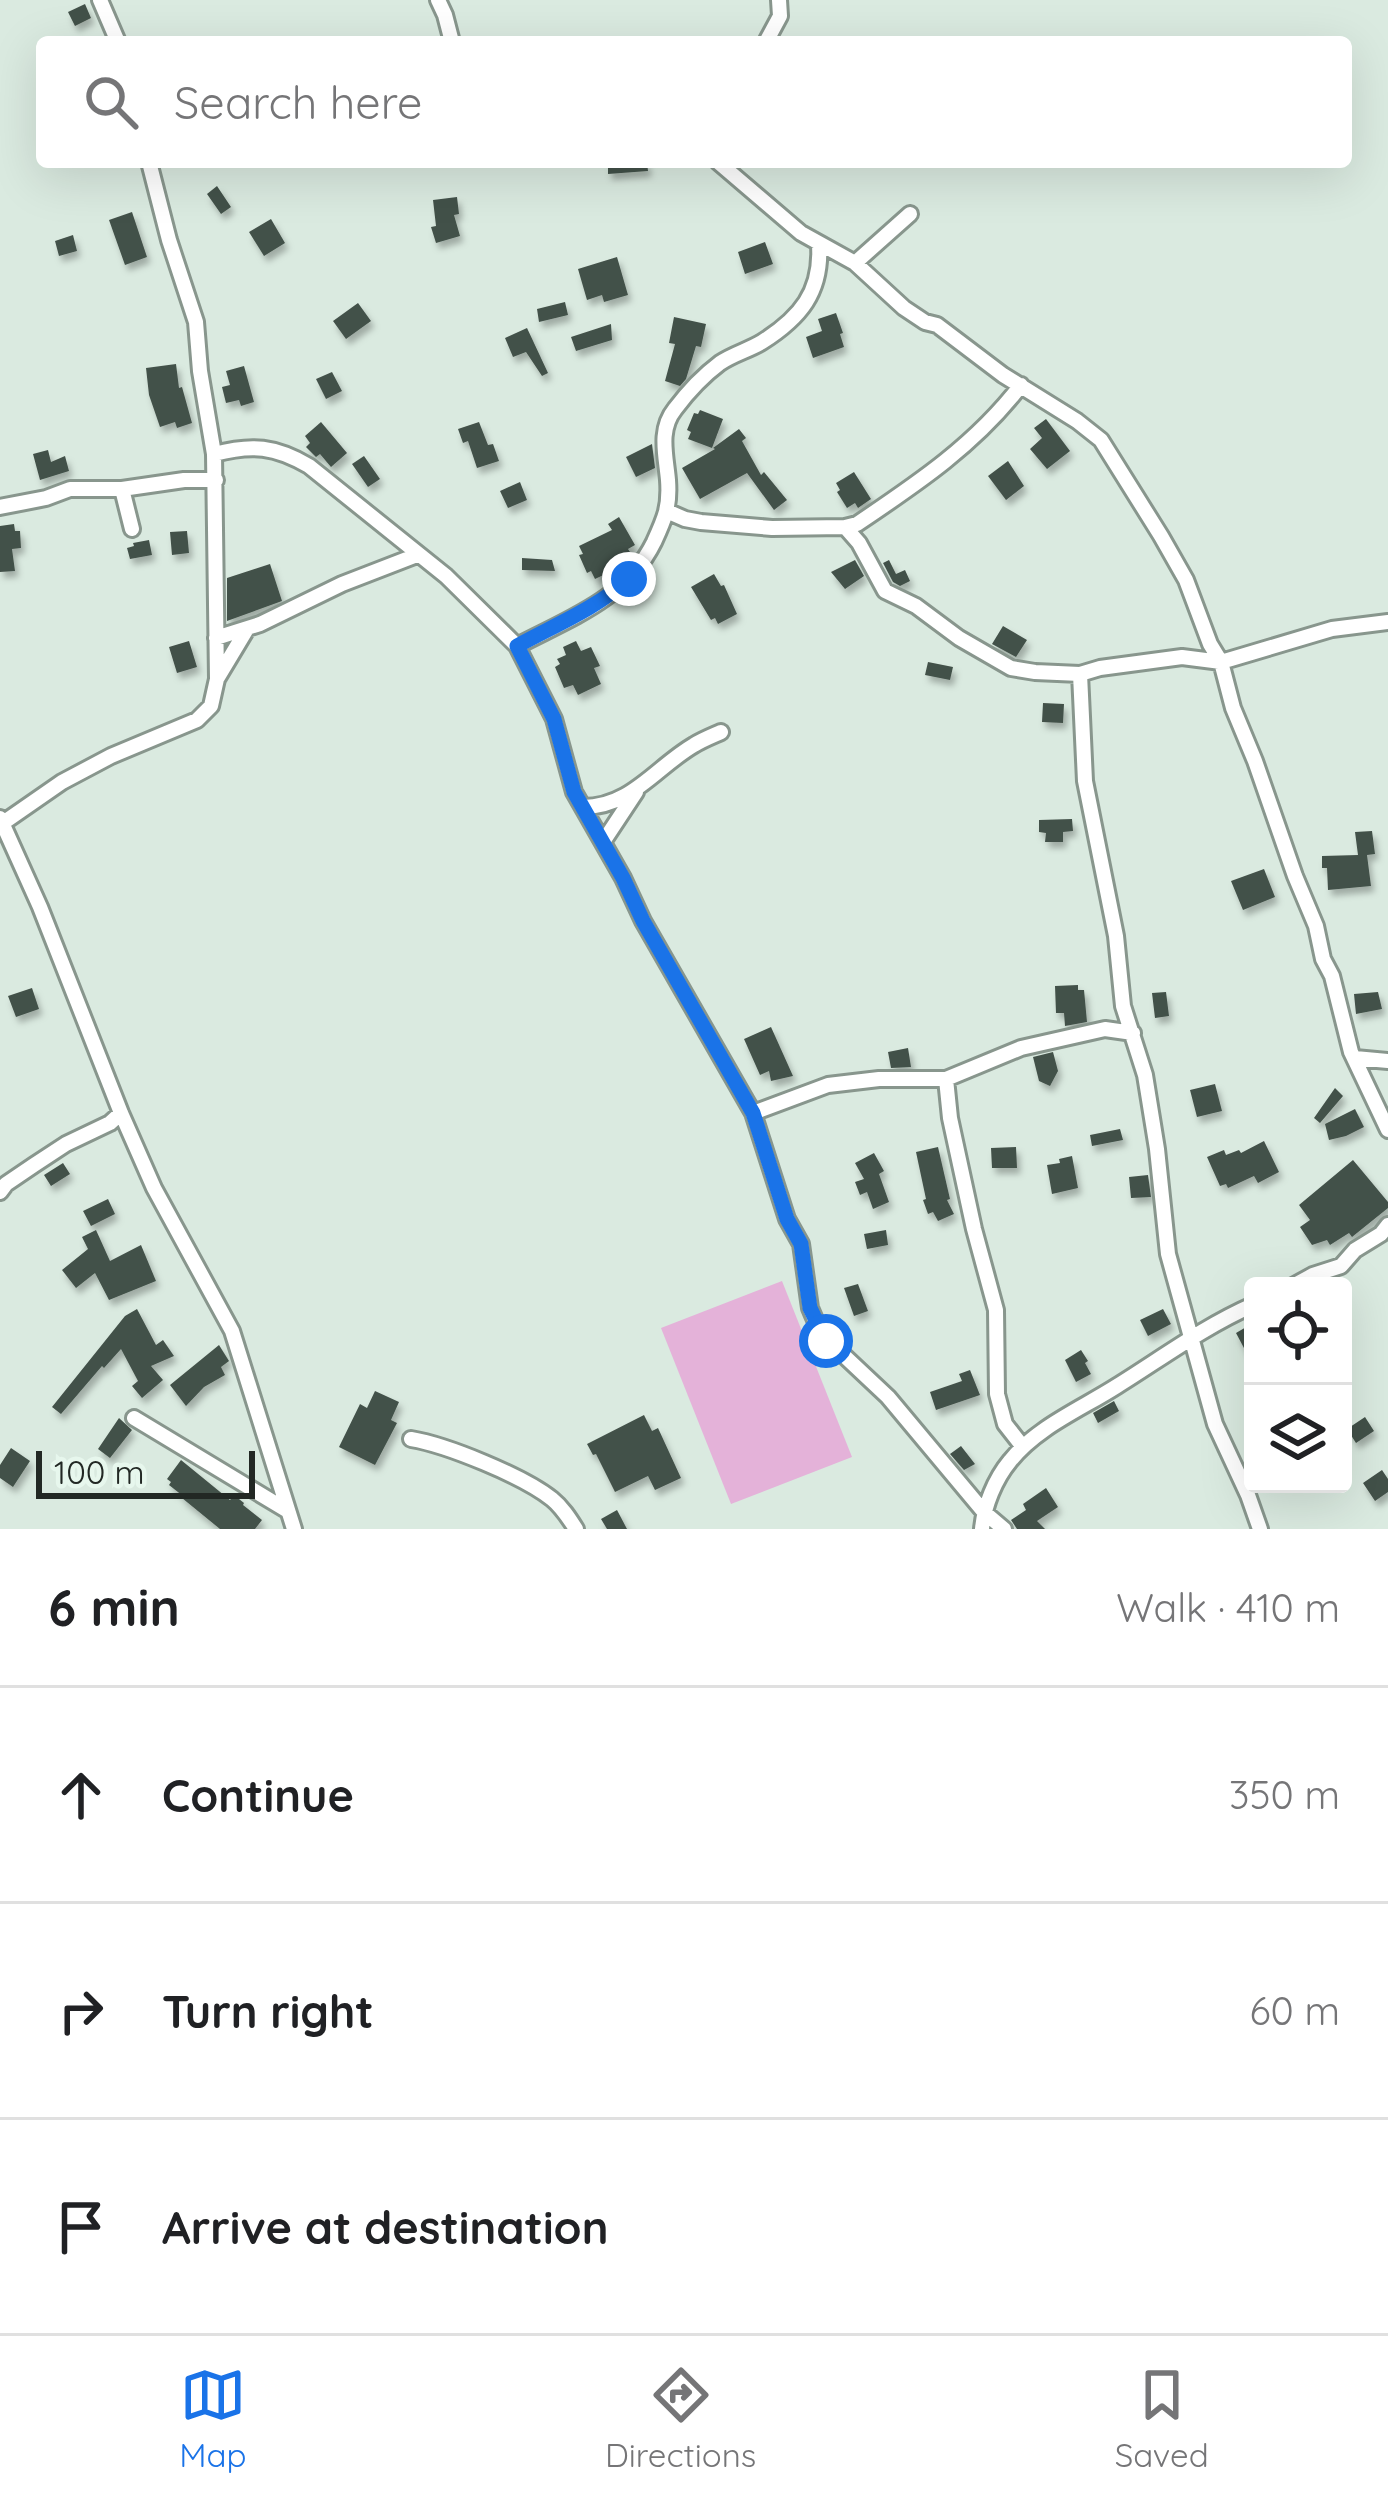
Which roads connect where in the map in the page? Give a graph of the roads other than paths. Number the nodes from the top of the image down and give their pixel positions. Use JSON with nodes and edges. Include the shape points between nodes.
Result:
{"nodes":[{"id":1,"x":100,"y":0,"type":"edge"},
{"id":2,"x":438,"y":0,"type":"edge"},
{"id":3,"x":778,"y":0,"type":"edge"},
{"id":4,"x":115,"y":36,"type":"edge"},
{"id":5,"x":450,"y":36,"type":"edge"},
{"id":6,"x":769,"y":36,"type":"edge"},
{"id":7,"x":151,"y":168,"type":"edge"},
{"id":8,"x":725,"y":168,"type":"edge"},
{"id":9,"x":910,"y":214,"type":"dead end"},
{"id":10,"x":826,"y":249,"type":"junction"},
{"id":11,"x":855,"y":263,"type":"junction"},
{"id":12,"x":1021,"y":385,"type":"junction"},
{"id":13,"x":214,"y":454,"type":"junction"},
{"id":14,"x":215,"y":480,"type":"junction"},
{"id":15,"x":122,"y":489,"type":"junction"},
{"id":16,"x":0,"y":506,"type":"edge"},
{"id":17,"x":669,"y":512,"type":"junction"},
{"id":18,"x":845,"y":527,"type":"junction"},
{"id":19,"x":133,"y":529,"type":"dead end"},
{"id":20,"x":417,"y":555,"type":"junction"},
{"id":21,"x":1388,"y":622,"type":"edge"},
{"id":22,"x":247,"y":629,"type":"junction"},
{"id":23,"x":216,"y":638,"type":"junction"},
{"id":24,"x":517,"y":646,"type":"junction"},
{"id":25,"x":1221,"y":662,"type":"junction"},
{"id":26,"x":1080,"y":674,"type":"junction"},
{"id":27,"x":218,"y":679,"type":"junction"},
{"id":28,"x":721,"y":732,"type":"dead end"},
{"id":29,"x":636,"y":792,"type":"junction"},
{"id":30,"x":584,"y":808,"type":"junction"},
{"id":31,"x":1,"y":821,"type":"edge"},
{"id":32,"x":603,"y":842,"type":"junction"},
{"id":33,"x":1133,"y":1033,"type":"junction"},
{"id":34,"x":1355,"y":1058,"type":"junction"},
{"id":35,"x":1388,"y":1061,"type":"edge"},
{"id":36,"x":946,"y":1079,"type":"junction"},
{"id":37,"x":121,"y":1113,"type":"junction"},
{"id":38,"x":753,"y":1113,"type":"junction"},
{"id":39,"x":1388,"y":1130,"type":"edge"},
{"id":40,"x":0,"y":1192,"type":"edge"},
{"id":41,"x":1388,"y":1225,"type":"edge"},
{"id":42,"x":1309,"y":1277,"type":"edge"},
{"id":43,"x":1244,"y":1309,"type":"edge"},
{"id":44,"x":1190,"y":1340,"type":"junction"},
{"id":45,"x":134,"y":1418,"type":"dead end"},
{"id":46,"x":411,"y":1439,"type":"dead end"},
{"id":47,"x":1023,"y":1447,"type":"junction"},
{"id":48,"x":289,"y":1511,"type":"junction"},
{"id":49,"x":984,"y":1512,"type":"junction"},
{"id":50,"x":294,"y":1529,"type":"edge"},
{"id":51,"x":576,"y":1529,"type":"edge"},
{"id":52,"x":982,"y":1529,"type":"edge"},
{"id":53,"x":1004,"y":1529,"type":"edge"},
{"id":54,"x":1260,"y":1529,"type":"edge"}],
"edges":[{"from":1,"to":4,"type":"street"},
{"from":2,"to":5,"type":"street"},
{"from":3,"to":6,"type":"street"},
{"from":7,"to":13,"type":"street","via":[[196,322]]},
{"from":8,"to":10,"type":"street"},
{"from":9,"to":11,"type":"street"},
{"from":10,"to":11,"type":"street"},
{"from":10,"to":17,"type":"street","via":[[812,293],[794,317],[716,366],[671,413],[664,432]]},
{"from":11,"to":12,"type":"street","via":[[904,308]]},
{"from":12,"to":18,"type":"street","via":[[927,478]]},
{"from":12,"to":25,"type":"street","via":[[1101,440],[1186,580]]},
{"from":13,"to":14,"type":"street"},
{"from":13,"to":20,"type":"street","via":[[254,448],[292,456]]},
{"from":14,"to":15,"type":"street"},
{"from":14,"to":23,"type":"street"},
{"from":15,"to":16,"type":"street","via":[[70,489]]},
{"from":15,"to":19,"type":"street"},
{"from":17,"to":18,"type":"street","via":[[701,522]]},
{"from":17,"to":24,"type":"street","via":[[629,579],[591,609]]},
{"from":18,"to":26,"type":"street","via":[[885,591],[959,638],[1011,668]]},
{"from":20,"to":22,"type":"street"},
{"from":20,"to":24,"type":"street"},
{"from":21,"to":25,"type":"street"},
{"from":22,"to":23,"type":"street"},
{"from":22,"to":27,"type":"street"},
{"from":23,"to":27,"type":"street"},
{"from":24,"to":30,"type":"street","via":[[554,719]]},
{"from":25,"to":26,"type":"street","via":[[1182,657]]},
{"from":25,"to":34,"type":"street"},
{"from":26,"to":33,"type":"street","via":[[1085,782]]},
{"from":27,"to":31,"type":"street","via":[[211,706],[197,720],[78,773]]},
{"from":28,"to":29,"type":"street"},
{"from":29,"to":30,"type":"street"},
{"from":29,"to":32,"type":"street"},
{"from":30,"to":32,"type":"street"},
{"from":31,"to":37,"type":"street"},
{"from":32,"to":38,"type":"street"},
{"from":33,"to":36,"type":"street","via":[[1106,1029],[1021,1048]]},
{"from":33,"to":44,"type":"street"},
{"from":34,"to":35,"type":"street"},
{"from":34,"to":39,"type":"street"},
{"from":36,"to":38,"type":"street","via":[[828,1085]]},
{"from":36,"to":47,"type":"street","via":[[996,1310],[997,1394],[1005,1424]]},
{"from":37,"to":40,"type":"street"},
{"from":37,"to":48,"type":"street","via":[[232,1331]]},
{"from":38,"to":49,"type":"street","via":[[801,1244],[821,1334],[897,1406]]},
{"from":41,"to":42,"type":"street","via":[[1341,1266]]},
{"from":43,"to":44,"type":"street"},
{"from":44,"to":47,"type":"street"},
{"from":44,"to":54,"type":"street"},
{"from":45,"to":48,"type":"street"},
{"from":46,"to":51,"type":"street","via":[[534,1488]]},
{"from":47,"to":49,"type":"street"},
{"from":48,"to":50,"type":"street"},
{"from":49,"to":52,"type":"street"},
{"from":49,"to":53,"type":"street"}]}
